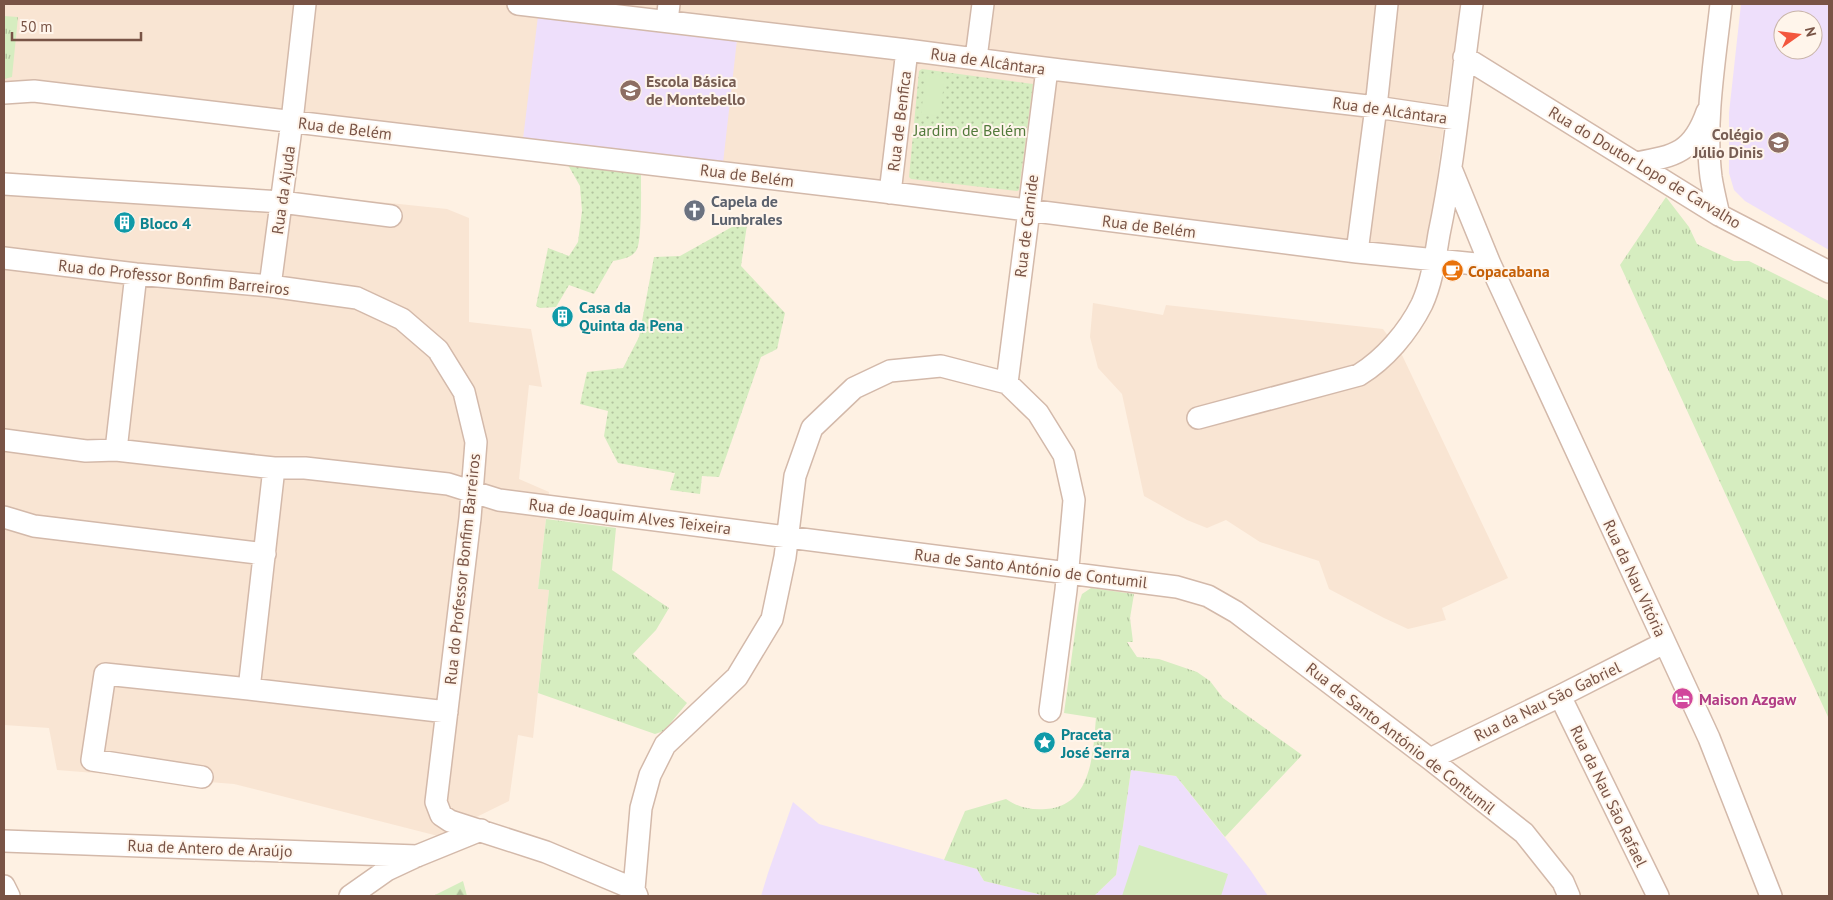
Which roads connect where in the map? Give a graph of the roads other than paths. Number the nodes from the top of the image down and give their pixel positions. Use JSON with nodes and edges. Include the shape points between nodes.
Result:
{"nodes":[{"id":1,"x":305,"y":4,"type":"edge"},
{"id":2,"x":518,"y":4,"type":"edge"},
{"id":3,"x":983,"y":4,"type":"edge"},
{"id":4,"x":1387,"y":4,"type":"edge"},
{"id":5,"x":1472,"y":4,"type":"edge"},
{"id":6,"x":1721,"y":4,"type":"edge"},
{"id":7,"x":619,"y":10,"type":"edge"},
{"id":8,"x":668,"y":12,"type":"edge"},
{"id":9,"x":907,"y":50,"type":"junction"},
{"id":10,"x":1464,"y":57,"type":"junction"},
{"id":11,"x":976,"y":58,"type":"junction"},
{"id":12,"x":1047,"y":69,"type":"junction"},
{"id":13,"x":4,"y":93,"type":"edge"},
{"id":14,"x":1711,"y":102,"type":"junction"},
{"id":15,"x":1376,"y":107,"type":"junction"},
{"id":16,"x":1457,"y":119,"type":"junction"},
{"id":17,"x":292,"y":121,"type":"junction"},
{"id":18,"x":1636,"y":163,"type":"junction"},
{"id":19,"x":1452,"y":171,"type":"junction"},
{"id":20,"x":4,"y":184,"type":"edge"},
{"id":21,"x":890,"y":193,"type":"junction"},
{"id":22,"x":281,"y":202,"type":"junction"},
{"id":23,"x":1028,"y":211,"type":"junction"},
{"id":24,"x":1719,"y":215,"type":"junction"},
{"id":25,"x":391,"y":216,"type":"dead end"},
{"id":26,"x":1357,"y":252,"type":"junction"},
{"id":27,"x":4,"y":258,"type":"edge"},
{"id":28,"x":1434,"y":260,"type":"junction"},
{"id":29,"x":1490,"y":264,"type":"junction"},
{"id":30,"x":1829,"y":272,"type":"edge"},
{"id":31,"x":136,"y":274,"type":"junction"},
{"id":32,"x":270,"y":286,"type":"junction"},
{"id":33,"x":1007,"y":383,"type":"junction"},
{"id":34,"x":1198,"y":418,"type":"dead end"},
{"id":35,"x":4,"y":440,"type":"edge"},
{"id":36,"x":116,"y":450,"type":"junction"},
{"id":37,"x":274,"y":468,"type":"junction"},
{"id":38,"x":473,"y":493,"type":"junction"},
{"id":39,"x":4,"y":517,"type":"edge"},
{"id":40,"x":788,"y":536,"type":"junction"},
{"id":41,"x":265,"y":554,"type":"junction"},
{"id":42,"x":1068,"y":572,"type":"junction"},
{"id":43,"x":1664,"y":643,"type":"junction"},
{"id":44,"x":248,"y":689,"type":"junction"},
{"id":45,"x":1560,"y":696,"type":"junction"},
{"id":46,"x":447,"y":712,"type":"junction"},
{"id":47,"x":1050,"y":712,"type":"dead end"},
{"id":48,"x":1430,"y":759,"type":"junction"},
{"id":49,"x":202,"y":777,"type":"dead end"},
{"id":50,"x":482,"y":830,"type":"junction"},
{"id":51,"x":4,"y":841,"type":"edge"},
{"id":52,"x":417,"y":856,"type":"junction"},
{"id":53,"x":4,"y":886,"type":"edge"},
{"id":54,"x":636,"y":893,"type":"edge"},
{"id":55,"x":9,"y":896,"type":"edge"},
{"id":56,"x":350,"y":896,"type":"edge"},
{"id":57,"x":1569,"y":896,"type":"edge"},
{"id":58,"x":1658,"y":896,"type":"edge"},
{"id":59,"x":1771,"y":896,"type":"edge"}],
"edges":[{"from":1,"to":17,"type":"street","name":"Rua da Ajuda"},
{"from":2,"to":7,"type":"street","name":"Rua de Alcântara"},
{"from":3,"to":11,"type":"street"},
{"from":4,"to":15,"type":"street"},
{"from":5,"to":10,"type":"street"},
{"from":6,"to":14,"type":"street"},
{"from":7,"to":8,"type":"street","name":"Rua de Alcântara"},
{"from":8,"to":9,"type":"street","name":"Rua de Alcântara"},
{"from":9,"to":11,"type":"street","name":"Rua de Alcântara"},
{"from":9,"to":21,"type":"street","name":"Rua de Benfica"},
{"from":10,"to":16,"type":"street"},
{"from":10,"to":18,"type":"street","name":"Rua do Doutor Lopo de Carvalho"},
{"from":11,"to":12,"type":"street","name":"Rua de Alcântara"},
{"from":12,"to":15,"type":"street","name":"Rua de Alcântara"},
{"from":12,"to":23,"type":"street","name":"Rua de Carnide"},
{"from":13,"to":17,"type":"street","name":"Rua de Belém","via":[[34,91]]},
{"from":14,"to":18,"type":"street","via":[[1701,130],[1690,145],[1666,158]]},
{"from":14,"to":24,"type":"street","via":[[1711,177]]},
{"from":15,"to":16,"type":"street","name":"Rua de Alcântara"},
{"from":15,"to":26,"type":"street"},
{"from":16,"to":19,"type":"street"},
{"from":17,"to":21,"type":"street","name":"Rua de Belém"},
{"from":17,"to":22,"type":"street","name":"Rua da Ajuda"},
{"from":18,"to":24,"type":"street","name":"Rua do Doutor Lopo de Carvalho"},
{"from":19,"to":28,"type":"street"},
{"from":19,"to":29,"type":"street","name":"Rua da Nau Vitória"},
{"from":20,"to":22,"type":"street"},
{"from":21,"to":23,"type":"street","name":"Rua de Belém"},
{"from":22,"to":25,"type":"street"},
{"from":22,"to":32,"type":"street","name":"Rua da Ajuda"},
{"from":23,"to":26,"type":"street","name":"Rua de Belém"},
{"from":23,"to":33,"type":"street","name":"Rua de Carnide"},
{"from":24,"to":30,"type":"street","name":"Rua do Doutor Lopo de Carvalho"},
{"from":26,"to":28,"type":"street","name":"Rua de Belém"},
{"from":27,"to":31,"type":"street","name":"Rua do Professor Bonfim Barreiros"},
{"from":28,"to":29,"type":"street","name":"Rua de Belém"},
{"from":28,"to":34,"type":"street","via":[[1430,285],[1421,306],[1402,336],[1373,367],[1360,375]]},
{"from":29,"to":43,"type":"street","name":"Rua da Nau Vitória"},
{"from":31,"to":32,"type":"street","name":"Rua do Professor Bonfim Barreiros"},
{"from":31,"to":36,"type":"street"},
{"from":32,"to":38,"type":"street","name":"Rua do Professor Bonfim Barreiros","via":[[357,298],[402,319],[438,350],[464,392],[476,442]]},
{"from":33,"to":40,"type":"street","via":[[941,366],[890,371],[854,388],[812,428],[795,476]]},
{"from":33,"to":42,"type":"street","via":[[1038,413],[1064,455],[1074,500]]},
{"from":35,"to":36,"type":"street","name":"Rua de Joaquim Alves Teixeira","via":[[86,451]]},
{"from":36,"to":37,"type":"street","name":"Rua de Joaquim Alves Teixeira"},
{"from":37,"to":38,"type":"street","name":"Rua de Joaquim Alves Teixeira","via":[[305,468],[448,484]]},
{"from":37,"to":41,"type":"street"},
{"from":38,"to":40,"type":"street","name":"Rua de Joaquim Alves Teixeira","via":[[499,500]]},
{"from":38,"to":46,"type":"street","name":"Rua do Professor Bonfim Barreiros"},
{"from":39,"to":41,"type":"street","via":[[34,526]]},
{"from":40,"to":42,"type":"street","name":"Rua de Santo António de Contumil"},
{"from":40,"to":54,"type":"street","via":[[772,619],[737,677],[665,745],[650,775],[641,808]]},
{"from":41,"to":44,"type":"street"},
{"from":42,"to":47,"type":"street"},
{"from":42,"to":48,"type":"street","name":"Rua de Santo António de Contumil","via":[[1177,587],[1208,596],[1236,612]]},
{"from":43,"to":45,"type":"street","name":"Rua da Nau São Gabriel"},
{"from":43,"to":59,"type":"street","name":"Rua da Nau Vitória","via":[[1709,738]]},
{"from":44,"to":46,"type":"street"},
{"from":44,"to":49,"type":"street","via":[[105,674],[92,760]]},
{"from":45,"to":48,"type":"street","name":"Rua da Nau São Gabriel"},
{"from":45,"to":58,"type":"street","name":"Rua da Nau São Rafael"},
{"from":46,"to":50,"type":"street","name":"Rua do Professor Bonfim Barreiros","via":[[436,802],[441,815],[450,821]]},
{"from":48,"to":57,"type":"street","name":"Rua de Santo António de Contumil","via":[[1524,833],[1563,882]]},
{"from":50,"to":52,"type":"street"},
{"from":50,"to":54,"type":"street","name":"Rua do Professor Bonfim Barreiros","via":[[546,852]]},
{"from":51,"to":52,"type":"street","name":"Rua de Antero de Araújo"},
{"from":52,"to":56,"type":"street","via":[[387,870]]},
{"from":53,"to":55,"type":"street"}]}
